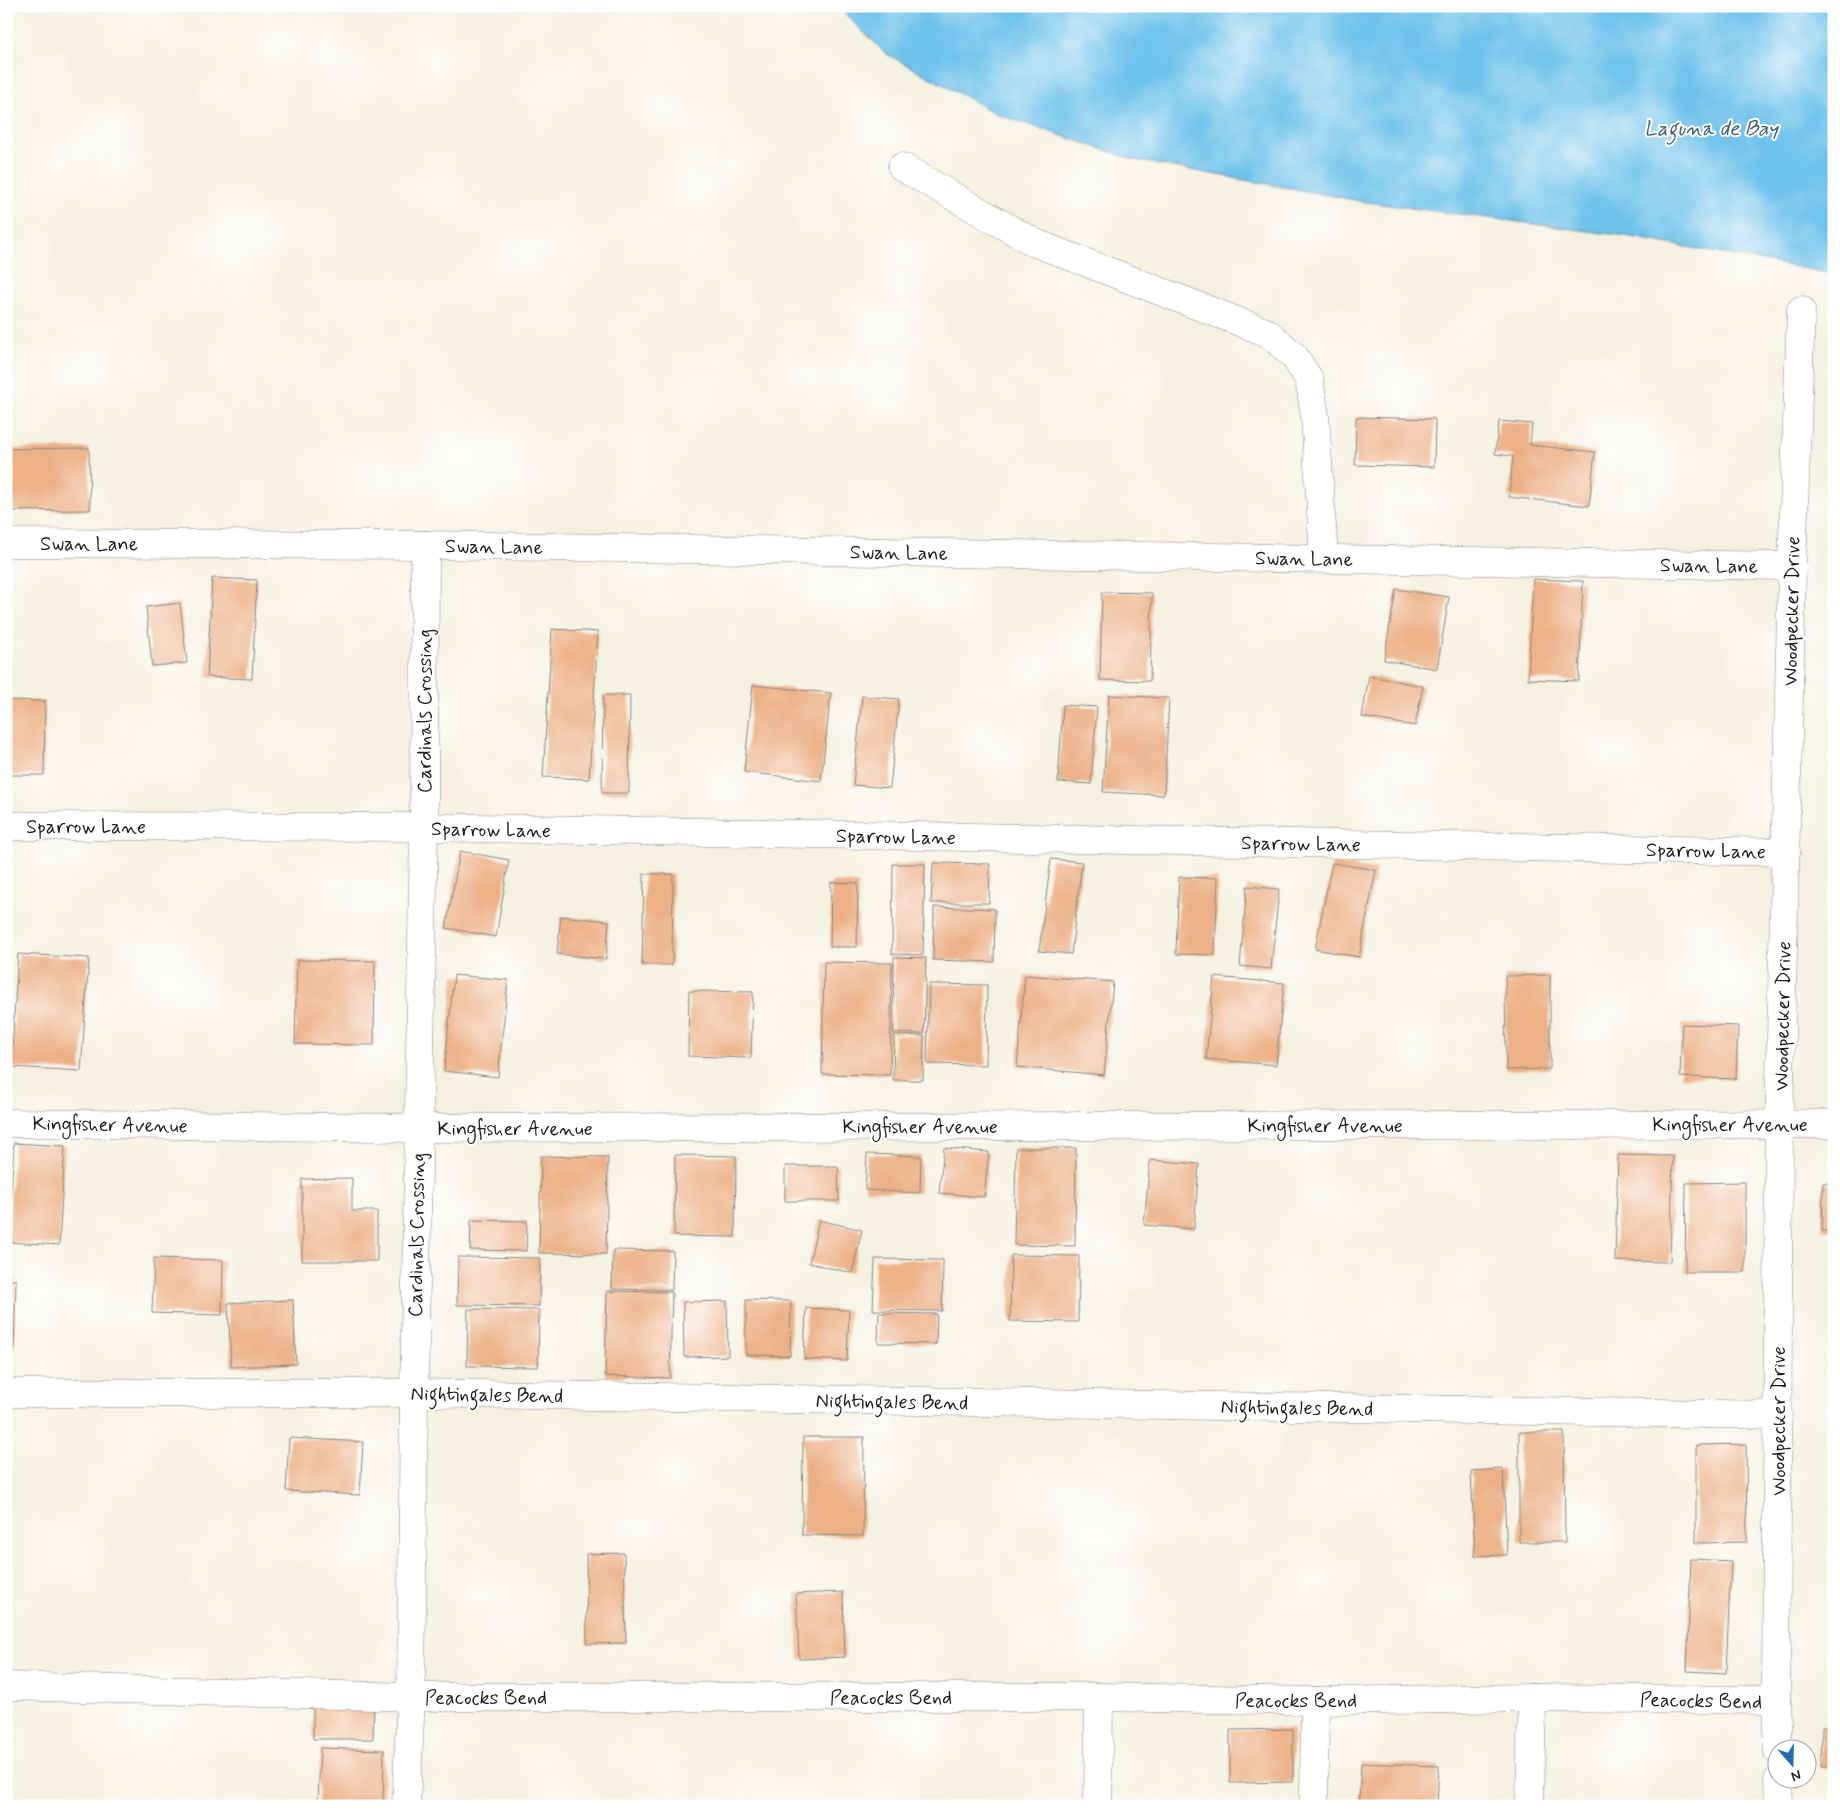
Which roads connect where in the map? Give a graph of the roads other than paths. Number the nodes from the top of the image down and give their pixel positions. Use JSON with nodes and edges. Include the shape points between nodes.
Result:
{"nodes":[{"id":1,"x":902,"y":167,"type":"dead end"},
{"id":2,"x":1801,"y":310,"type":"dead end"},
{"id":3,"x":6,"y":542,"type":"edge"},
{"id":4,"x":425,"y":545,"type":"junction"},
{"id":5,"x":1324,"y":558,"type":"junction"},
{"id":6,"x":1792,"y":566,"type":"junction"},
{"id":7,"x":6,"y":826,"type":"edge"},
{"id":8,"x":424,"y":827,"type":"junction"},
{"id":9,"x":1786,"y":852,"type":"junction"},
{"id":10,"x":6,"y":1123,"type":"edge"},
{"id":11,"x":1779,"y":1124,"type":"junction"},
{"id":12,"x":1834,"y":1124,"type":"edge"},
{"id":13,"x":418,"y":1128,"type":"junction"},
{"id":14,"x":6,"y":1393,"type":"edge"},
{"id":15,"x":414,"y":1393,"type":"junction"},
{"id":16,"x":1778,"y":1415,"type":"junction"},
{"id":17,"x":6,"y":1686,"type":"edge"},
{"id":18,"x":411,"y":1697,"type":"junction"},
{"id":19,"x":1099,"y":1697,"type":"junction"},
{"id":20,"x":1532,"y":1698,"type":"junction"},
{"id":21,"x":1776,"y":1700,"type":"junction"},
{"id":22,"x":1315,"y":1701,"type":"junction"},
{"id":23,"x":1778,"y":1740,"type":"edge"},
{"id":24,"x":1778,"y":1790,"type":"edge"},
{"id":25,"x":406,"y":1806,"type":"edge"},
{"id":26,"x":1098,"y":1806,"type":"edge"},
{"id":27,"x":1314,"y":1806,"type":"edge"},
{"id":28,"x":1530,"y":1806,"type":"edge"},
{"id":29,"x":1779,"y":1806,"type":"edge"}],
"edges":[{"from":1,"to":5,"type":"street","via":[[1033,242],[1268,333],[1294,356],[1309,379],[1315,416]]},
{"from":2,"to":6,"type":"street","name":"Woodpecker Drive"},
{"from":3,"to":4,"type":"street","name":"Swan Lane"},
{"from":4,"to":5,"type":"street","name":"Swan Lane"},
{"from":4,"to":8,"type":"street","name":"Cardinals Crossing"},
{"from":5,"to":6,"type":"street","name":"Swan Lane"},
{"from":6,"to":9,"type":"street","name":"Woodpecker Drive"},
{"from":7,"to":8,"type":"street","name":"Sparrow Lane"},
{"from":8,"to":9,"type":"street","name":"Sparrow Lane"},
{"from":8,"to":13,"type":"street","name":"Cardinals Crossing"},
{"from":9,"to":11,"type":"street","name":"Woodpecker Drive"},
{"from":10,"to":13,"type":"street","name":"Kingfisher Avenue"},
{"from":11,"to":12,"type":"street","name":"Kingfisher Avenue"},
{"from":11,"to":13,"type":"street","name":"Kingfisher Avenue"},
{"from":11,"to":16,"type":"street","name":"Woodpecker Drive"},
{"from":13,"to":15,"type":"street","name":"Cardinals Crossing"},
{"from":14,"to":15,"type":"street","name":"Nightingales Bend"},
{"from":15,"to":16,"type":"street","name":"Nightingales Bend"},
{"from":15,"to":18,"type":"street","name":"Cardinals Crossing"},
{"from":16,"to":21,"type":"street","name":"Woodpecker Drive"},
{"from":17,"to":18,"type":"street","name":"Peacocks Bend"},
{"from":18,"to":19,"type":"street","name":"Peacocks Bend"},
{"from":18,"to":25,"type":"street","name":"Cardinals Crossing"},
{"from":19,"to":22,"type":"street","name":"Peacocks Bend"},
{"from":19,"to":26,"type":"street"},
{"from":20,"to":21,"type":"street","name":"Peacocks Bend"},
{"from":20,"to":22,"type":"street","name":"Peacocks Bend"},
{"from":20,"to":28,"type":"street"},
{"from":21,"to":23,"type":"street","name":"Woodpecker Drive"},
{"from":22,"to":27,"type":"street"},
{"from":24,"to":29,"type":"street"}]}
